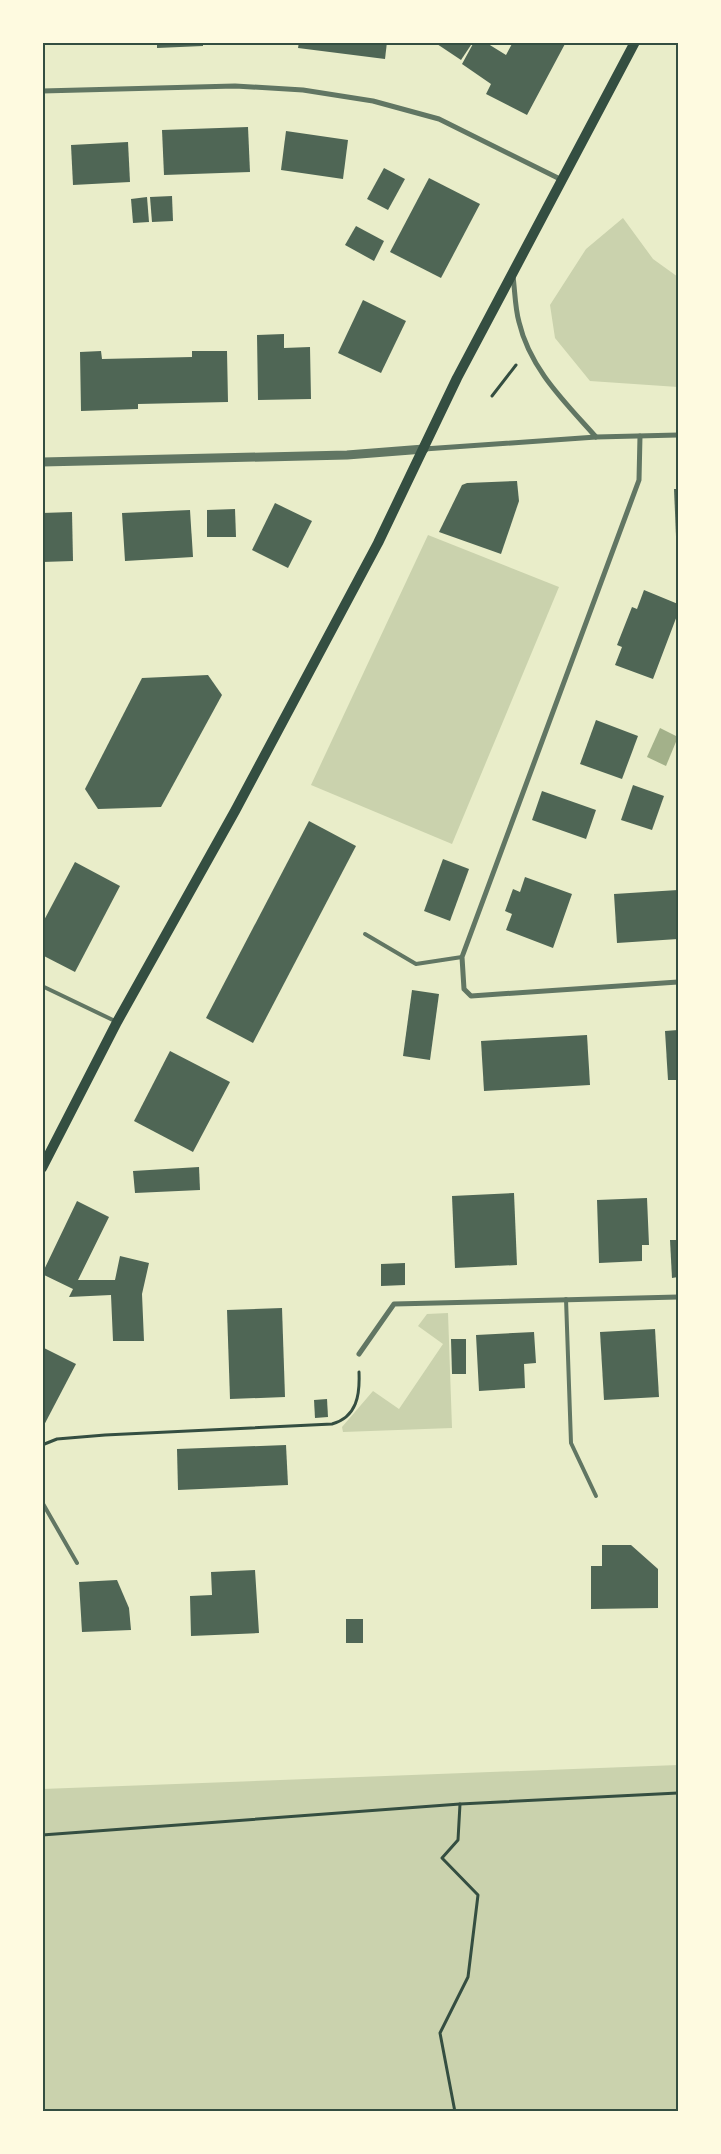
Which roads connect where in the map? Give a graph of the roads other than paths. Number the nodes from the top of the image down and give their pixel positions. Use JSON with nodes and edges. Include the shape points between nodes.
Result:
{"nodes":[{"id":1,"x":635,"y":42,"type":"edge"},
{"id":2,"x":42,"y":91,"type":"edge"},
{"id":3,"x":562,"y":180,"type":"junction"},
{"id":4,"x":513,"y":271,"type":"junction"},
{"id":5,"x":678,"y":435,"type":"edge"},
{"id":6,"x":640,"y":436,"type":"junction"},
{"id":7,"x":596,"y":437,"type":"junction"},
{"id":8,"x":424,"y":449,"type":"junction"},
{"id":9,"x":42,"y":462,"type":"edge"},
{"id":10,"x":365,"y":934,"type":"dead end"},
{"id":11,"x":462,"y":957,"type":"junction"},
{"id":12,"x":678,"y":982,"type":"edge"},
{"id":13,"x":42,"y":986,"type":"edge"},
{"id":14,"x":117,"y":1022,"type":"junction"},
{"id":15,"x":42,"y":1168,"type":"edge"},
{"id":16,"x":678,"y":1297,"type":"edge"},
{"id":17,"x":566,"y":1299,"type":"junction"},
{"id":18,"x":358,"y":1354,"type":"road end"},
{"id":19,"x":596,"y":1496,"type":"dead end"},
{"id":20,"x":42,"y":1502,"type":"edge"},
{"id":21,"x":78,"y":1562,"type":"dead end"}],
"edges":[{"from":1,"to":3,"type":"main road"},
{"from":2,"to":3,"type":"street","via":[[235,86],[303,90],[373,101],[439,119]]},
{"from":3,"to":4,"type":"main road"},
{"from":4,"to":7,"type":"street","via":[[518,322],[531,357],[547,382]]},
{"from":4,"to":8,"type":"main road"},
{"from":5,"to":6,"type":"street"},
{"from":6,"to":7,"type":"street"},
{"from":6,"to":11,"type":"street","via":[[640,480],[634,498]]},
{"from":7,"to":8,"type":"street"},
{"from":8,"to":9,"type":"street","via":[[347,455]]},
{"from":8,"to":14,"type":"main road","via":[[317,659]]},
{"from":10,"to":11,"type":"lane","via":[[416,964]]},
{"from":11,"to":12,"type":"street","via":[[464,989],[470,996]]},
{"from":13,"to":14,"type":"lane"},
{"from":14,"to":15,"type":"main road"},
{"from":16,"to":17,"type":"street"},
{"from":17,"to":18,"type":"street","via":[[394,1304]]},
{"from":17,"to":19,"type":"lane","via":[[571,1443]]},
{"from":20,"to":21,"type":"lane"}]}
